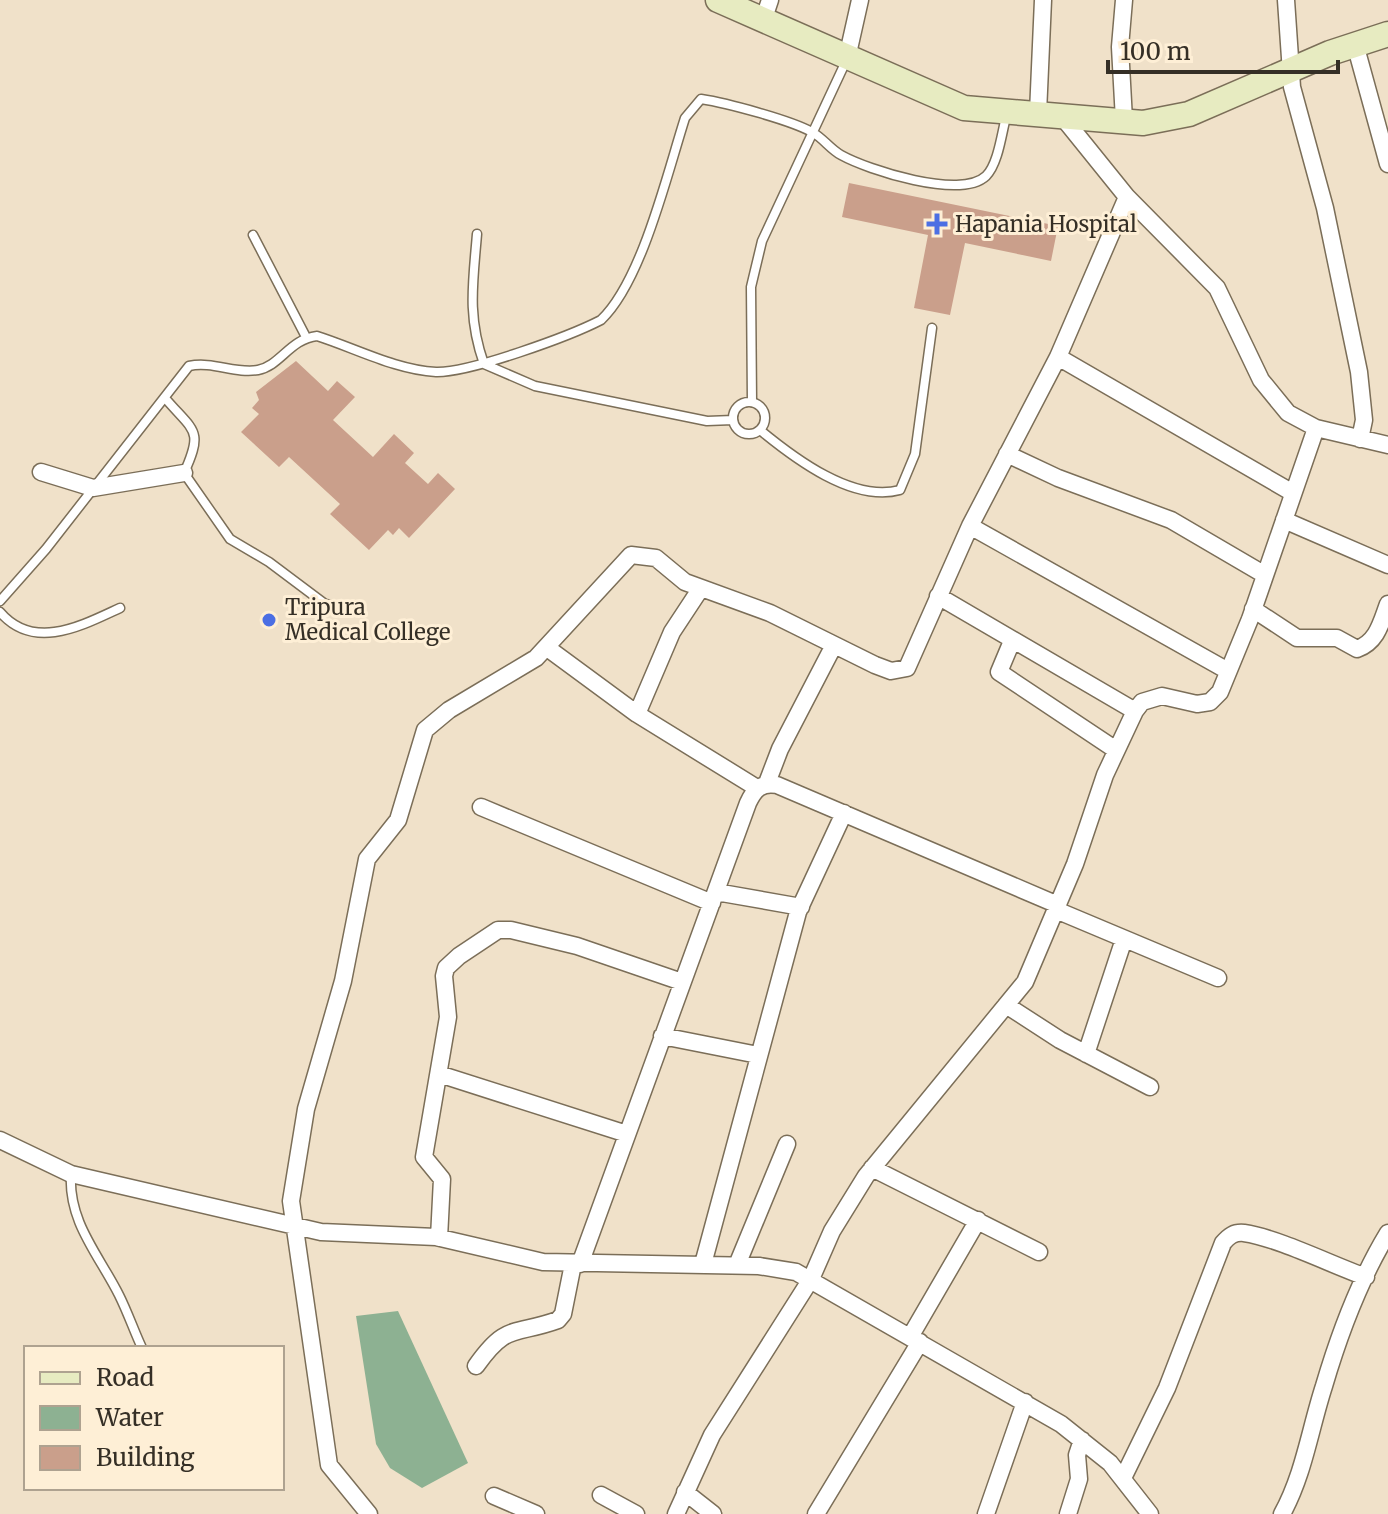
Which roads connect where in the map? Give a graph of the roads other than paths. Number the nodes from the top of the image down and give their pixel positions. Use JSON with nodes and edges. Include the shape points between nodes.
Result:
{"nodes":[{"id":1,"x":718,"y":0,"type":"edge"},
{"id":2,"x":860,"y":0,"type":"edge"},
{"id":3,"x":1043,"y":0,"type":"edge"},
{"id":4,"x":1124,"y":0,"type":"edge"},
{"id":5,"x":1286,"y":0,"type":"edge"},
{"id":6,"x":766,"y":11,"type":"edge"},
{"id":7,"x":1388,"y":34,"type":"edge"},
{"id":8,"x":1355,"y":44,"type":"junction"},
{"id":9,"x":847,"y":58,"type":"junction"},
{"id":10,"x":1289,"y":69,"type":"junction"},
{"id":11,"x":1007,"y":111,"type":"junction"},
{"id":12,"x":1049,"y":114,"type":"junction"},
{"id":13,"x":1124,"y":120,"type":"junction"},
{"id":14,"x":813,"y":133,"type":"junction"},
{"id":15,"x":1388,"y":164,"type":"edge"},
{"id":16,"x":1127,"y":197,"type":"junction"},
{"id":17,"x":477,"y":234,"type":"dead end"},
{"id":18,"x":253,"y":235,"type":"dead end"},
{"id":19,"x":932,"y":328,"type":"dead end"},
{"id":20,"x":306,"y":337,"type":"junction"},
{"id":21,"x":1058,"y":357,"type":"junction"},
{"id":22,"x":484,"y":364,"type":"junction"},
{"id":23,"x":165,"y":398,"type":"junction"},
{"id":24,"x":752,"y":402,"type":"junction"},
{"id":25,"x":733,"y":420,"type":"junction"},
{"id":26,"x":1316,"y":428,"type":"junction"},
{"id":27,"x":760,"y":430,"type":"junction"},
{"id":28,"x":1360,"y":439,"type":"junction"},
{"id":29,"x":1388,"y":445,"type":"edge"},
{"id":30,"x":1007,"y":454,"type":"junction"},
{"id":31,"x":41,"y":472,"type":"dead end"},
{"id":32,"x":184,"y":473,"type":"junction"},
{"id":33,"x":93,"y":488,"type":"junction"},
{"id":34,"x":1293,"y":493,"type":"junction"},
{"id":35,"x":1284,"y":520,"type":"junction"},
{"id":36,"x":970,"y":526,"type":"junction"},
{"id":37,"x":1388,"y":565,"type":"edge"},
{"id":38,"x":1265,"y":575,"type":"junction"},
{"id":39,"x":701,"y":588,"type":"junction"},
{"id":40,"x":938,"y":596,"type":"junction"},
{"id":41,"x":0,"y":601,"type":"edge"},
{"id":42,"x":1388,"y":604,"type":"edge"},
{"id":43,"x":120,"y":608,"type":"dead end"},
{"id":44,"x":356,"y":609,"type":"dead end"},
{"id":45,"x":1253,"y":609,"type":"junction"},
{"id":46,"x":0,"y":612,"type":"edge"},
{"id":47,"x":1012,"y":641,"type":"junction"},
{"id":48,"x":546,"y":647,"type":"junction"},
{"id":49,"x":833,"y":647,"type":"junction"},
{"id":50,"x":1228,"y":671,"type":"junction"},
{"id":51,"x":1135,"y":711,"type":"junction"},
{"id":52,"x":637,"y":714,"type":"junction"},
{"id":53,"x":1116,"y":750,"type":"junction"},
{"id":54,"x":762,"y":786,"type":"junction"},
{"id":55,"x":481,"y":807,"type":"dead end"},
{"id":56,"x":844,"y":813,"type":"junction"},
{"id":57,"x":714,"y":898,"type":"junction"},
{"id":58,"x":801,"y":907,"type":"junction"},
{"id":59,"x":1057,"y":908,"type":"junction"},
{"id":60,"x":1124,"y":939,"type":"junction"},
{"id":61,"x":1218,"y":978,"type":"dead end"},
{"id":62,"x":682,"y":982,"type":"junction"},
{"id":63,"x":1006,"y":1005,"type":"junction"},
{"id":64,"x":662,"y":1036,"type":"junction"},
{"id":65,"x":1086,"y":1054,"type":"junction"},
{"id":66,"x":758,"y":1055,"type":"junction"},
{"id":67,"x":439,"y":1074,"type":"junction"},
{"id":68,"x":1150,"y":1087,"type":"dead end"},
{"id":69,"x":627,"y":1134,"type":"junction"},
{"id":70,"x":0,"y":1140,"type":"edge"},
{"id":71,"x":787,"y":1144,"type":"dead end"},
{"id":72,"x":872,"y":1168,"type":"junction"},
{"id":73,"x":71,"y":1174,"type":"junction"},
{"id":74,"x":978,"y":1220,"type":"junction"},
{"id":75,"x":292,"y":1225,"type":"junction"},
{"id":76,"x":1388,"y":1233,"type":"edge"},
{"id":77,"x":439,"y":1238,"type":"junction"},
{"id":78,"x":1039,"y":1252,"type":"dead end"},
{"id":79,"x":577,"y":1264,"type":"junction"},
{"id":80,"x":703,"y":1264,"type":"junction"},
{"id":81,"x":737,"y":1265,"type":"junction"},
{"id":82,"x":1366,"y":1277,"type":"junction"},
{"id":83,"x":811,"y":1279,"type":"junction"},
{"id":84,"x":915,"y":1340,"type":"junction"},
{"id":85,"x":141,"y":1346,"type":"edge"},
{"id":86,"x":476,"y":1366,"type":"dead end"},
{"id":87,"x":1025,"y":1402,"type":"junction"},
{"id":88,"x":1082,"y":1440,"type":"junction"},
{"id":89,"x":1123,"y":1478,"type":"junction"},
{"id":90,"x":685,"y":1492,"type":"junction"},
{"id":91,"x":601,"y":1495,"type":"dead end"},
{"id":92,"x":494,"y":1496,"type":"dead end"},
{"id":93,"x":369,"y":1514,"type":"edge"},
{"id":94,"x":536,"y":1514,"type":"edge"},
{"id":95,"x":636,"y":1514,"type":"edge"},
{"id":96,"x":676,"y":1514,"type":"edge"},
{"id":97,"x":713,"y":1514,"type":"edge"},
{"id":98,"x":816,"y":1514,"type":"edge"},
{"id":99,"x":986,"y":1514,"type":"edge"},
{"id":100,"x":1068,"y":1514,"type":"edge"},
{"id":101,"x":1150,"y":1514,"type":"edge"},
{"id":102,"x":1282,"y":1514,"type":"edge"}],
"edges":[{"from":1,"to":6,"type":"street"},
{"from":2,"to":9,"type":"street"},
{"from":3,"to":12,"type":"street"},
{"from":4,"to":13,"type":"street"},
{"from":5,"to":10,"type":"street"},
{"from":6,"to":9,"type":"street"},
{"from":7,"to":8,"type":"street"},
{"from":8,"to":10,"type":"street"},
{"from":8,"to":15,"type":"street"},
{"from":9,"to":11,"type":"street","via":[[942,101]]},
{"from":9,"to":14,"type":"lane"},
{"from":10,"to":13,"type":"street","via":[[1189,114],[1143,123]]},
{"from":10,"to":28,"type":"street","via":[[1336,252],[1359,372],[1364,420]]},
{"from":11,"to":12,"type":"street"},
{"from":11,"to":14,"type":"lane","via":[[991,169],[970,185],[942,186],[860,165]]},
{"from":12,"to":13,"type":"street"},
{"from":12,"to":16,"type":"street"},
{"from":14,"to":22,"type":"lane","via":[[711,100],[694,103],[643,245],[614,307],[582,329]]},
{"from":14,"to":24,"type":"lane","via":[[762,241],[751,287]]},
{"from":16,"to":21,"type":"street"},
{"from":16,"to":26,"type":"street","via":[[1217,288],[1261,380],[1288,413]]},
{"from":17,"to":22,"type":"lane","via":[[470,311]]},
{"from":18,"to":20,"type":"lane"},
{"from":19,"to":27,"type":"lane","via":[[915,454],[900,490],[889,493],[838,481]]},
{"from":20,"to":22,"type":"lane","via":[[317,336],[410,368],[437,372]]},
{"from":20,"to":23,"type":"lane","via":[[255,371],[204,363],[189,366]]},
{"from":21,"to":30,"type":"street"},
{"from":21,"to":34,"type":"street"},
{"from":22,"to":25,"type":"lane","via":[[535,386],[707,421]]},
{"from":23,"to":32,"type":"lane","via":[[196,433],[197,444]]},
{"from":23,"to":33,"type":"lane"},
{"from":24,"to":25,"type":"lane","via":[[738,406]]},
{"from":24,"to":27,"type":"lane","via":[[766,416]]},
{"from":25,"to":27,"type":"lane","via":[[746,434]]},
{"from":26,"to":28,"type":"street"},
{"from":26,"to":34,"type":"street"},
{"from":28,"to":29,"type":"street"},
{"from":30,"to":36,"type":"street"},
{"from":30,"to":38,"type":"street","via":[[1171,520]]},
{"from":31,"to":33,"type":"street"},
{"from":32,"to":33,"type":"street"},
{"from":32,"to":44,"type":"lane","via":[[230,539],[325,604]]},
{"from":33,"to":41,"type":"lane"},
{"from":34,"to":35,"type":"street"},
{"from":35,"to":37,"type":"street"},
{"from":35,"to":38,"type":"street"},
{"from":36,"to":40,"type":"street"},
{"from":36,"to":50,"type":"street"},
{"from":38,"to":45,"type":"street"},
{"from":39,"to":48,"type":"street","via":[[656,558],[631,555]]},
{"from":39,"to":49,"type":"street","via":[[770,613]]},
{"from":39,"to":52,"type":"street","via":[[672,632]]},
{"from":40,"to":47,"type":"street"},
{"from":40,"to":49,"type":"street","via":[[907,668],[891,671]]},
{"from":42,"to":45,"type":"street","via":[[1377,634],[1357,649],[1337,638],[1297,638]]},
{"from":43,"to":46,"type":"lane","via":[[70,633],[12,624]]},
{"from":45,"to":50,"type":"street"},
{"from":47,"to":51,"type":"street"},
{"from":47,"to":53,"type":"street","via":[[999,672]]},
{"from":48,"to":52,"type":"street"},
{"from":48,"to":75,"type":"street","via":[[425,730],[398,820],[367,859],[343,981],[306,1109]]},
{"from":49,"to":54,"type":"street"},
{"from":50,"to":51,"type":"street","via":[[1210,702],[1162,696],[1142,702]]},
{"from":51,"to":53,"type":"street"},
{"from":52,"to":54,"type":"street"},
{"from":53,"to":59,"type":"street"},
{"from":54,"to":56,"type":"street"},
{"from":54,"to":57,"type":"street","via":[[748,803]]},
{"from":55,"to":57,"type":"street"},
{"from":56,"to":58,"type":"street"},
{"from":56,"to":59,"type":"street"},
{"from":57,"to":58,"type":"street"},
{"from":57,"to":62,"type":"street"},
{"from":58,"to":66,"type":"street"},
{"from":59,"to":60,"type":"street"},
{"from":59,"to":63,"type":"street","via":[[1031,971]]},
{"from":60,"to":61,"type":"street"},
{"from":60,"to":65,"type":"street"},
{"from":62,"to":64,"type":"street"},
{"from":62,"to":67,"type":"street","via":[[577,946],[498,930],[446,968],[448,1017]]},
{"from":63,"to":65,"type":"street"},
{"from":63,"to":72,"type":"street"},
{"from":64,"to":66,"type":"street"},
{"from":64,"to":69,"type":"street"},
{"from":65,"to":68,"type":"street"},
{"from":66,"to":80,"type":"street"},
{"from":67,"to":69,"type":"street"},
{"from":67,"to":77,"type":"street","via":[[424,1157],[442,1179]]},
{"from":69,"to":79,"type":"street"},
{"from":70,"to":73,"type":"street"},
{"from":71,"to":81,"type":"street"},
{"from":72,"to":74,"type":"street"},
{"from":72,"to":83,"type":"street","via":[[832,1231]]},
{"from":73,"to":75,"type":"street"},
{"from":73,"to":85,"type":"lane","via":[[71,1205]]},
{"from":74,"to":78,"type":"street"},
{"from":74,"to":84,"type":"street"},
{"from":75,"to":77,"type":"street","via":[[321,1232]]},
{"from":75,"to":93,"type":"street","via":[[329,1465]]},
{"from":76,"to":82,"type":"street"},
{"from":77,"to":79,"type":"street","via":[[543,1262]]},
{"from":79,"to":80,"type":"street"},
{"from":79,"to":86,"type":"street","via":[[558,1320],[505,1334]]},
{"from":80,"to":81,"type":"street"},
{"from":81,"to":83,"type":"street","via":[[784,1269]]},
{"from":82,"to":89,"type":"street","via":[[1243,1233],[1231,1234]]},
{"from":82,"to":102,"type":"street","via":[[1329,1368],[1303,1463]]},
{"from":83,"to":84,"type":"street"},
{"from":83,"to":90,"type":"street","via":[[712,1435]]},
{"from":84,"to":87,"type":"street"},
{"from":84,"to":98,"type":"street"},
{"from":87,"to":88,"type":"street"},
{"from":87,"to":99,"type":"street"},
{"from":88,"to":89,"type":"street"},
{"from":88,"to":100,"type":"street","via":[[1079,1479]]},
{"from":89,"to":101,"type":"street"},
{"from":90,"to":96,"type":"street"},
{"from":90,"to":97,"type":"street"},
{"from":91,"to":95,"type":"street"},
{"from":92,"to":94,"type":"street"}]}
